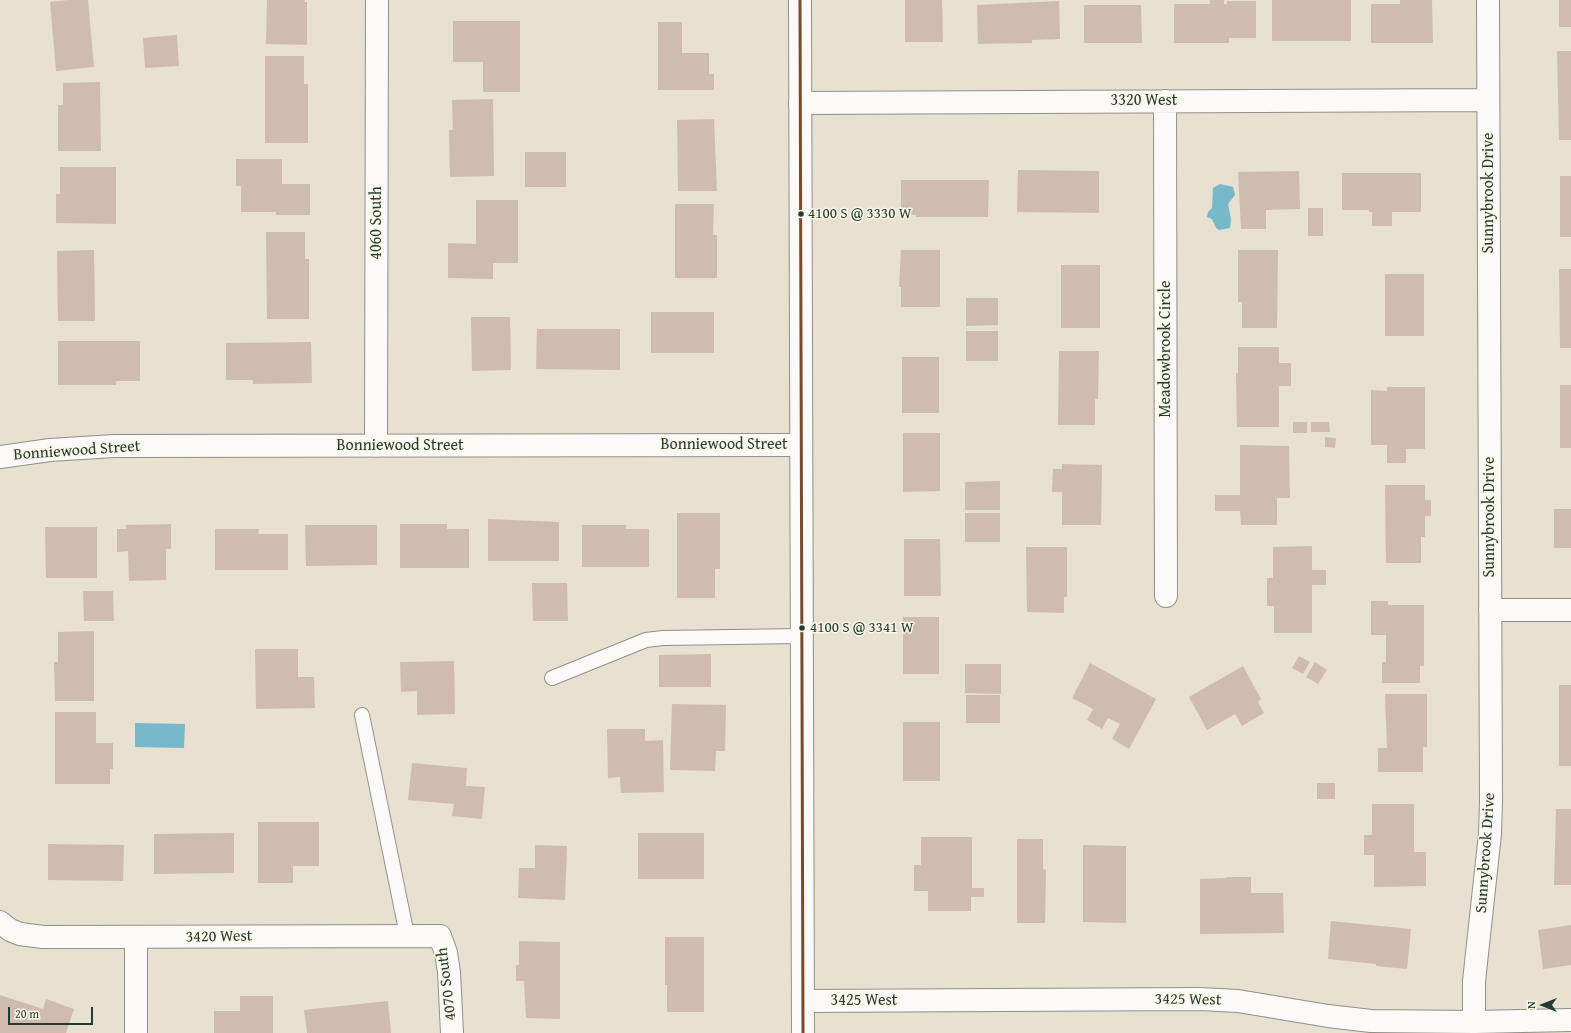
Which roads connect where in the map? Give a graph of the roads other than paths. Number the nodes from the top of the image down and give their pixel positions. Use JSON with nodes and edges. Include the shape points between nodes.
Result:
{"nodes":[{"id":1,"x":377,"y":0,"type":"edge"},
{"id":2,"x":800,"y":0,"type":"edge"},
{"id":3,"x":1488,"y":0,"type":"edge"},
{"id":4,"x":1488,"y":100,"type":"junction"},
{"id":5,"x":1165,"y":101,"type":"junction"},
{"id":6,"x":800,"y":103,"type":"junction"},
{"id":7,"x":801,"y":445,"type":"junction"},
{"id":8,"x":376,"y":446,"type":"junction"},
{"id":9,"x":0,"y":457,"type":"edge"},
{"id":10,"x":1166,"y":596,"type":"dead end"},
{"id":11,"x":1490,"y":610,"type":"junction"},
{"id":12,"x":1571,"y":610,"type":"edge"},
{"id":13,"x":801,"y":636,"type":"junction"},
{"id":14,"x":552,"y":678,"type":"dead end"},
{"id":15,"x":362,"y":715,"type":"dead end"},
{"id":16,"x":0,"y":923,"type":"edge"},
{"id":17,"x":407,"y":935,"type":"junction"},
{"id":18,"x":440,"y":936,"type":"joint"},
{"id":19,"x":136,"y":937,"type":"junction"},
{"id":20,"x":803,"y":1001,"type":"junction"},
{"id":21,"x":1571,"y":1020,"type":"edge"},
{"id":22,"x":1474,"y":1028,"type":"edge"},
{"id":23,"x":136,"y":1033,"type":"edge"},
{"id":24,"x":452,"y":1033,"type":"edge"},
{"id":25,"x":803,"y":1033,"type":"edge"}],
"edges":[{"from":1,"to":8,"type":"street","name":"4060 South"},
{"from":2,"to":6,"type":"street"},
{"from":3,"to":4,"type":"street","name":"Sunnybrook Drive"},
{"from":4,"to":5,"type":"street","name":"3320 West"},
{"from":4,"to":11,"type":"street","name":"Sunnybrook Drive"},
{"from":5,"to":6,"type":"street","name":"3320 West"},
{"from":5,"to":10,"type":"street","name":"Meadowbrook Circle"},
{"from":6,"to":7,"type":"street"},
{"from":7,"to":8,"type":"street","name":"Bonniewood Street"},
{"from":7,"to":13,"type":"street"},
{"from":8,"to":9,"type":"street","name":"Bonniewood Street","via":[[114,446],[50,450]]},
{"from":11,"to":12,"type":"street"},
{"from":11,"to":22,"type":"street","name":"Sunnybrook Drive","via":[[1490,834],[1477,949]]},
{"from":13,"to":14,"type":"lane","via":[[646,640]]},
{"from":13,"to":20,"type":"street"},
{"from":15,"to":17,"type":"lane"},
{"from":16,"to":19,"type":"street","name":"3420 West","via":[[10,930],[31,936]]},
{"from":17,"to":18,"type":"street","name":"3420 West"},
{"from":17,"to":19,"type":"street","name":"3420 West"},
{"from":18,"to":24,"type":"street","name":"4070 South","via":[[449,972]]},
{"from":19,"to":23,"type":"street"},
{"from":20,"to":22,"type":"street","name":"3425 West","via":[[1200,999],[1238,1001],[1350,1019]]},
{"from":20,"to":25,"type":"street"},
{"from":21,"to":22,"type":"street","name":"3425 West"}]}
